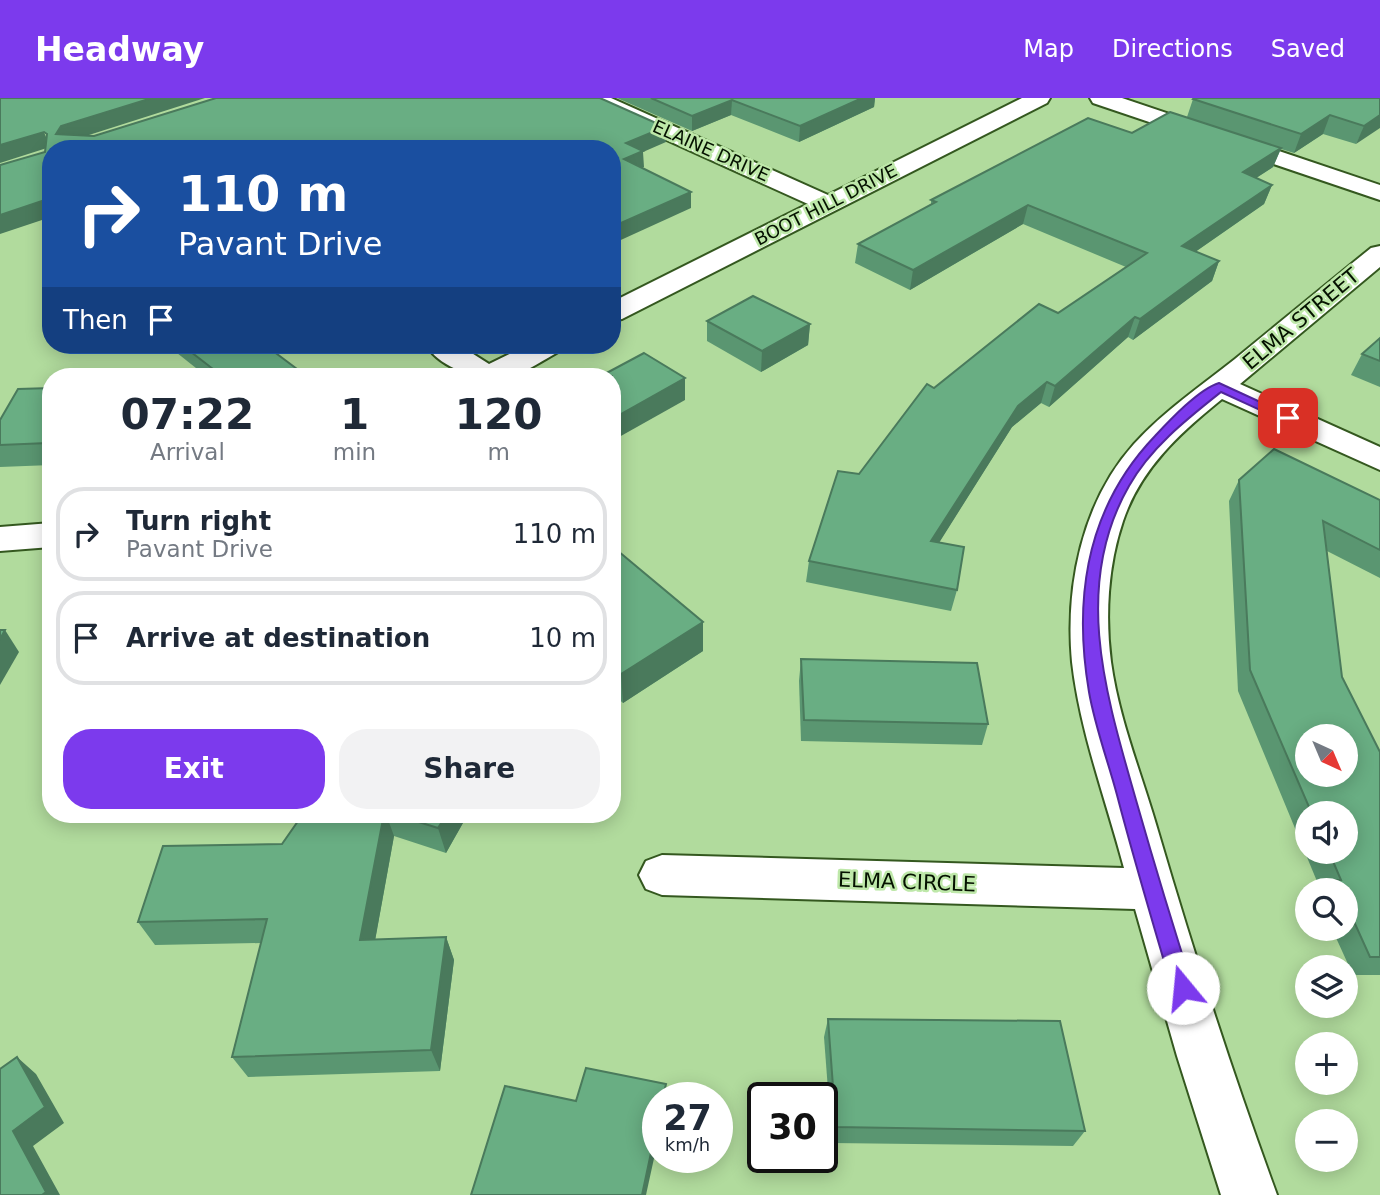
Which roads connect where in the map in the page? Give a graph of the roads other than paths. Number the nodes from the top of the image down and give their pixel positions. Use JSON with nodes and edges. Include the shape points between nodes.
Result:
{"nodes":[{"id":1,"x":593,"y":98,"type":"edge"},
{"id":2,"x":1039,"y":98,"type":"edge"},
{"id":3,"x":1101,"y":98,"type":"edge"},
{"id":4,"x":1380,"y":193,"type":"edge"},
{"id":5,"x":828,"y":204,"type":"junction"},
{"id":6,"x":1380,"y":254,"type":"edge"},
{"id":7,"x":621,"y":308,"type":"edge"},
{"id":8,"x":454,"y":354,"type":"edge"},
{"id":9,"x":532,"y":354,"type":"edge"},
{"id":10,"x":475,"y":368,"type":"edge"},
{"id":11,"x":503,"y":368,"type":"edge"},
{"id":12,"x":1219,"y":386,"type":"junction"},
{"id":13,"x":1380,"y":460,"type":"edge"},
{"id":14,"x":42,"y":536,"type":"edge"},
{"id":15,"x":0,"y":539,"type":"edge"},
{"id":16,"x":662,"y":875,"type":"dead end"},
{"id":17,"x":1152,"y":889,"type":"junction"},
{"id":18,"x":1249,"y":1195,"type":"edge"}],
"edges":[{"from":1,"to":5,"type":"street","name":"ELAINE DRIVE"},
{"from":2,"to":5,"type":"street","name":"BOOT HILL DRIVE"},
{"from":3,"to":4,"type":"street"},
{"from":5,"to":7,"type":"street","name":"BOOT HILL DRIVE"},
{"from":6,"to":12,"type":"street","name":"ELMA STREET"},
{"from":8,"to":10,"type":"street"},
{"from":9,"to":11,"type":"street"},
{"from":12,"to":13,"type":"street"},
{"from":12,"to":17,"type":"street","name":"ELMA STREET","via":[[1158,438],[1121,486],[1098,553],[1090,596],[1090,641],[1098,694]]},
{"from":14,"to":15,"type":"street"},
{"from":16,"to":17,"type":"street","name":"ELMA CIRCLE"},
{"from":17,"to":18,"type":"street","name":"ELMA STREET"}]}
